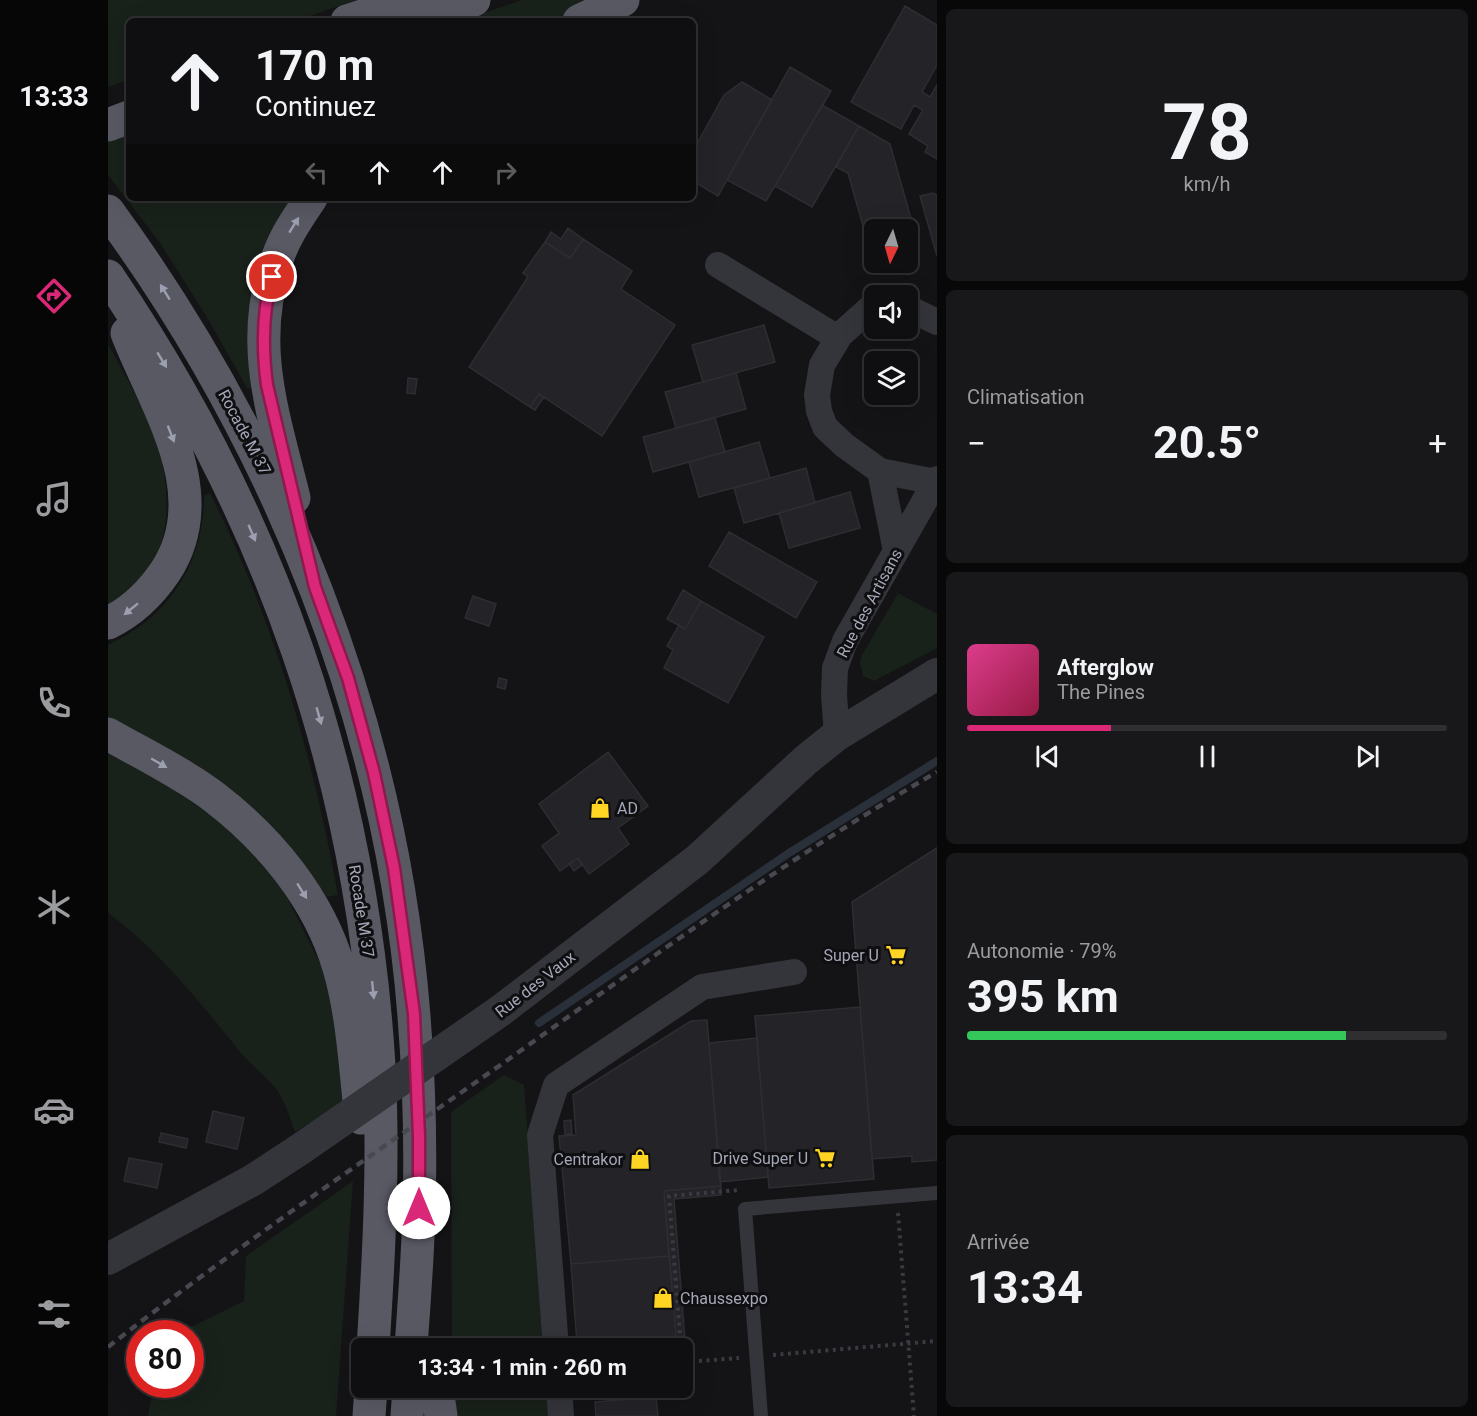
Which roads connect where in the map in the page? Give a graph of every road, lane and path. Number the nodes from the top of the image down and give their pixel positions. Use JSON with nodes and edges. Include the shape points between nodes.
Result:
{"nodes":[{"id":1,"x":411,"y":0,"type":"edge"},
{"id":2,"x":474,"y":0,"type":"edge"},
{"id":3,"x":623,"y":0,"type":"edge"},
{"id":4,"x":356,"y":18,"type":"edge"},
{"id":5,"x":420,"y":18,"type":"edge"},
{"id":6,"x":585,"y":18,"type":"edge"},
{"id":7,"x":309,"y":201,"type":"edge"},
{"id":8,"x":108,"y":211,"type":"edge"},
{"id":9,"x":718,"y":265,"type":"dead end"},
{"id":10,"x":108,"y":276,"type":"edge"},
{"id":11,"x":108,"y":283,"type":"edge"},
{"id":12,"x":918,"y":313,"type":"edge"},
{"id":13,"x":864,"y":314,"type":"edge"},
{"id":14,"x":937,"y":322,"type":"edge"},
{"id":15,"x":838,"y":338,"type":"junction"},
{"id":16,"x":880,"y":471,"type":"junction"},
{"id":17,"x":936,"y":481,"type":"edge"},
{"id":18,"x":896,"y":551,"type":"junction"},
{"id":19,"x":315,"y":587,"type":"junction"},
{"id":20,"x":108,"y":623,"type":"edge"},
{"id":21,"x":937,"y":674,"type":"edge"},
{"id":22,"x":108,"y":734,"type":"edge"},
{"id":23,"x":837,"y":735,"type":"junction"},
{"id":24,"x":794,"y":972,"type":"dead end"},
{"id":25,"x":937,"y":1193,"type":"edge"},
{"id":26,"x":897,"y":1197,"type":"junction"},
{"id":27,"x":417,"y":1250,"type":"junction"},
{"id":28,"x":108,"y":1259,"type":"edge"},
{"id":29,"x":378,"y":1279,"type":"junction"},
{"id":30,"x":374,"y":1338,"type":"edge"},
{"id":31,"x":412,"y":1338,"type":"edge"},
{"id":32,"x":430,"y":1338,"type":"edge"},
{"id":33,"x":555,"y":1338,"type":"edge"},
{"id":34,"x":937,"y":1341,"type":"edge"},
{"id":35,"x":908,"y":1343,"type":"junction"},
{"id":36,"x":755,"y":1356,"type":"junction"},
{"id":37,"x":699,"y":1361,"type":"dead end"},
{"id":38,"x":370,"y":1398,"type":"edge"},
{"id":39,"x":408,"y":1398,"type":"edge"},
{"id":40,"x":438,"y":1398,"type":"edge"},
{"id":41,"x":560,"y":1398,"type":"edge"},
{"id":42,"x":369,"y":1416,"type":"edge"},
{"id":43,"x":407,"y":1416,"type":"edge"},
{"id":44,"x":441,"y":1416,"type":"edge"},
{"id":45,"x":561,"y":1416,"type":"edge"},
{"id":46,"x":761,"y":1416,"type":"edge"},
{"id":47,"x":914,"y":1416,"type":"edge"}],
"edges":[{"from":1,"to":4,"type":"highway"},
{"from":2,"to":5,"type":"highway"},
{"from":3,"to":6,"type":"highway"},
{"from":19,"to":7,"type":"highway","one_way":true,"via":[[267,385],[262,328],[276,261]]},
{"from":19,"to":8,"type":"highway","name":"Rocade M 37","one_way":true,"via":[[279,498],[229,401],[160,284]]},
{"from":9,"to":15,"type":"street"},
{"from":10,"to":29,"type":"highway","name":"Rocade M 37","one_way":true,"via":[[177,386],[244,514],[297,645],[325,736],[357,875],[375,1017],[381,1138]]},
{"from":11,"to":20,"type":"highway","one_way":true,"via":[[175,444],[185,497],[183,526],[172,561],[152,591]]},
{"from":12,"to":14,"type":"street"},
{"from":13,"to":15,"type":"street"},
{"from":15,"to":16,"type":"street","via":[[822,365],[817,395],[819,411],[825,427]]},
{"from":16,"to":17,"type":"street"},
{"from":16,"to":18,"type":"street"},
{"from":17,"to":18,"type":"street","name":"Rue des Artisans"},
{"from":18,"to":23,"type":"street","name":"Rue des Artisans","via":[[845,641],[835,668]]},
{"from":19,"to":27,"type":"highway","name":"Rocade M 37","via":[[348,678],[374,773],[402,916],[417,1066]]},
{"from":21,"to":23,"type":"street","name":"Rue des Vaux"},
{"from":22,"to":29,"type":"highway","one_way":true,"via":[[213,796],[252,829],[287,867],[326,935],[346,998]]},
{"from":23,"to":28,"type":"street","name":"Rue des Vaux","bridge":true,"via":[[697,860],[500,1011],[253,1180]]},
{"from":24,"to":33,"type":"street","via":[[702,987],[556,1085],[540,1135]]},
{"from":25,"to":26,"type":"lane"},
{"from":26,"to":35,"type":"path"},
{"from":26,"to":36,"type":"lane","via":[[745,1209]]},
{"from":27,"to":31,"type":"highway","name":"Rocade M 37"},
{"from":27,"to":32,"type":"highway"},
{"from":29,"to":30,"type":"highway","name":"Rocade M 37"},
{"from":34,"to":35,"type":"path"},
{"from":35,"to":36,"type":"path"},
{"from":35,"to":47,"type":"path"},
{"from":36,"to":37,"type":"path"},
{"from":36,"to":46,"type":"lane"},
{"from":38,"to":42,"type":"highway"},
{"from":39,"to":43,"type":"highway"},
{"from":40,"to":44,"type":"highway"},
{"from":41,"to":45,"type":"street"}]}
